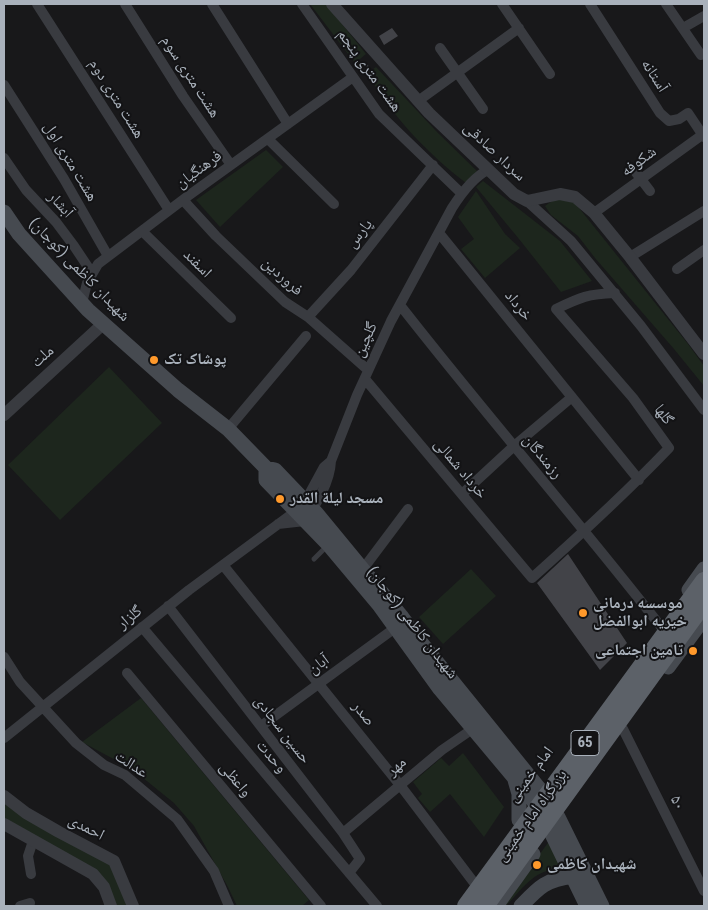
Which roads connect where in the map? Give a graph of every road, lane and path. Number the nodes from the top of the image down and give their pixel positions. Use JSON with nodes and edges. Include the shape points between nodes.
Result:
{"nodes":[{"id":1,"x":38,"y":4,"type":"edge"},
{"id":2,"x":125,"y":4,"type":"edge"},
{"id":3,"x":212,"y":4,"type":"edge"},
{"id":4,"x":302,"y":4,"type":"edge"},
{"id":5,"x":332,"y":4,"type":"edge"},
{"id":6,"x":502,"y":4,"type":"edge"},
{"id":7,"x":590,"y":4,"type":"edge"},
{"id":8,"x":666,"y":4,"type":"edge"},
{"id":9,"x":704,"y":16,"type":"edge"},
{"id":10,"x":519,"y":28,"type":"junction"},
{"id":11,"x":683,"y":28,"type":"junction"},
{"id":12,"x":440,"y":48,"type":"dead end"},
{"id":13,"x":701,"y":55,"type":"dead end"},
{"id":14,"x":379,"y":57,"type":"junction"},
{"id":15,"x":457,"y":72,"type":"junction"},
{"id":16,"x":550,"y":74,"type":"dead end"},
{"id":17,"x":353,"y":77,"type":"junction"},
{"id":18,"x":4,"y":85,"type":"edge"},
{"id":19,"x":418,"y":101,"type":"junction"},
{"id":20,"x":483,"y":109,"type":"dead end"},
{"id":21,"x":288,"y":124,"type":"junction"},
{"id":22,"x":703,"y":136,"type":"edge"},
{"id":23,"x":268,"y":139,"type":"junction"},
{"id":24,"x":4,"y":158,"type":"edge"},
{"id":25,"x":231,"y":165,"type":"junction"},
{"id":26,"x":433,"y":165,"type":"junction"},
{"id":27,"x":488,"y":170,"type":"junction"},
{"id":28,"x":634,"y":170,"type":"dead end"},
{"id":29,"x":641,"y":179,"type":"junction"},
{"id":30,"x":650,"y":191,"type":"dead end"},
{"id":31,"x":461,"y":193,"type":"junction"},
{"id":32,"x":183,"y":200,"type":"junction"},
{"id":33,"x":527,"y":201,"type":"junction"},
{"id":34,"x":334,"y":204,"type":"dead end"},
{"id":35,"x":169,"y":210,"type":"junction"},
{"id":36,"x":704,"y":211,"type":"edge"},
{"id":37,"x":4,"y":212,"type":"edge"},
{"id":38,"x":594,"y":213,"type":"junction"},
{"id":39,"x":142,"y":231,"type":"junction"},
{"id":40,"x":439,"y":233,"type":"junction"},
{"id":41,"x":704,"y":250,"type":"edge"},
{"id":42,"x":108,"y":256,"type":"junction"},
{"id":43,"x":630,"y":257,"type":"junction"},
{"id":44,"x":677,"y":269,"type":"dead end"},
{"id":45,"x":92,"y":273,"type":"junction"},
{"id":46,"x":615,"y":293,"type":"junction"},
{"id":47,"x":82,"y":303,"type":"junction"},
{"id":48,"x":400,"y":305,"type":"junction"},
{"id":49,"x":308,"y":317,"type":"junction"},
{"id":50,"x":231,"y":318,"type":"dead end"},
{"id":51,"x":104,"y":323,"type":"junction"},
{"id":52,"x":306,"y":336,"type":"dead end"},
{"id":53,"x":704,"y":354,"type":"edge"},
{"id":54,"x":366,"y":374,"type":"junction"},
{"id":55,"x":572,"y":398,"type":"junction"},
{"id":56,"x":704,"y":410,"type":"edge"},
{"id":57,"x":4,"y":415,"type":"edge"},
{"id":58,"x":228,"y":429,"type":"junction"},
{"id":59,"x":514,"y":446,"type":"junction"},
{"id":60,"x":639,"y":480,"type":"junction"},
{"id":61,"x":462,"y":494,"type":"junction"},
{"id":62,"x":408,"y":509,"type":"dead end"},
{"id":63,"x":305,"y":511,"type":"junction"},
{"id":64,"x":585,"y":531,"type":"junction"},
{"id":65,"x":328,"y":544,"type":"junction"},
{"id":66,"x":314,"y":559,"type":"dead end"},
{"id":67,"x":223,"y":566,"type":"junction"},
{"id":68,"x":363,"y":569,"type":"junction"},
{"id":69,"x":704,"y":569,"type":"edge"},
{"id":70,"x":532,"y":578,"type":"joint"},
{"id":71,"x":704,"y":581,"type":"edge"},
{"id":72,"x":704,"y":602,"type":"edge"},
{"id":73,"x":168,"y":606,"type":"junction"},
{"id":74,"x":704,"y":618,"type":"edge"},
{"id":75,"x":142,"y":627,"type":"junction"},
{"id":76,"x":396,"y":628,"type":"junction"},
{"id":77,"x":662,"y":628,"type":"junction"},
{"id":78,"x":4,"y":657,"type":"edge"},
{"id":79,"x":127,"y":673,"type":"dead end"},
{"id":80,"x":319,"y":683,"type":"junction"},
{"id":81,"x":43,"y":706,"type":"junction"},
{"id":82,"x":261,"y":726,"type":"junction"},
{"id":83,"x":474,"y":728,"type":"junction"},
{"id":84,"x":623,"y":729,"type":"junction"},
{"id":85,"x":4,"y":736,"type":"edge"},
{"id":86,"x":513,"y":775,"type":"junction"},
{"id":87,"x":400,"y":785,"type":"junction"},
{"id":88,"x":4,"y":796,"type":"edge"},
{"id":89,"x":537,"y":796,"type":"junction"},
{"id":90,"x":519,"y":820,"type":"junction"},
{"id":91,"x":554,"y":823,"type":"junction"},
{"id":92,"x":4,"y":824,"type":"edge"},
{"id":93,"x":343,"y":833,"type":"junction"},
{"id":94,"x":33,"y":841,"type":"junction"},
{"id":95,"x":349,"y":873,"type":"junction"},
{"id":96,"x":31,"y":874,"type":"dead end"},
{"id":97,"x":572,"y":876,"type":"junction"},
{"id":98,"x":475,"y":884,"type":"junction"},
{"id":99,"x":704,"y":891,"type":"edge"},
{"id":100,"x":111,"y":906,"type":"edge"},
{"id":101,"x":133,"y":906,"type":"edge"},
{"id":102,"x":229,"y":906,"type":"edge"},
{"id":103,"x":319,"y":906,"type":"edge"},
{"id":104,"x":377,"y":906,"type":"edge"},
{"id":105,"x":459,"y":906,"type":"edge"},
{"id":106,"x":466,"y":906,"type":"edge"},
{"id":107,"x":485,"y":906,"type":"edge"},
{"id":108,"x":496,"y":906,"type":"edge"},
{"id":109,"x":521,"y":906,"type":"edge"},
{"id":110,"x":588,"y":906,"type":"edge"},
{"id":111,"x":602,"y":906,"type":"edge"}],
"edges":[{"from":1,"to":35,"type":"street","name":"هشت متری دوم"},
{"from":2,"to":25,"type":"street","name":"هشت متری سوم"},
{"from":3,"to":21,"type":"street"},
{"from":4,"to":17,"type":"street","name":"هشت متری پنجم"},
{"from":5,"to":14,"type":"street","name":"سردار صادقی"},
{"from":6,"to":10,"type":"street"},
{"from":7,"to":22,"type":"street","name":"آستانه","via":[[660,113],[669,121],[688,113]]},
{"from":8,"to":11,"type":"street"},
{"from":9,"to":11,"type":"street"},
{"from":10,"to":15,"type":"street"},
{"from":10,"to":16,"type":"street"},
{"from":11,"to":13,"type":"street"},
{"from":12,"to":15,"type":"street"},
{"from":14,"to":17,"type":"path"},
{"from":14,"to":19,"type":"street","name":"سردار صادقی"},
{"from":15,"to":19,"type":"street"},
{"from":15,"to":20,"type":"street"},
{"from":17,"to":21,"type":"street","name":"فرهنگیان"},
{"from":17,"to":26,"type":"street","name":"هشت متری پنجم","via":[[378,114]]},
{"from":18,"to":42,"type":"street","name":"هشت متری اول"},
{"from":19,"to":27,"type":"street","name":"سردار صادقی"},
{"from":21,"to":23,"type":"street","name":"فرهنگیان"},
{"from":22,"to":29,"type":"street","name":"شکوفه"},
{"from":23,"to":25,"type":"street","name":"فرهنگیان"},
{"from":23,"to":34,"type":"street"},
{"from":24,"to":45,"type":"street","name":"آبشار"},
{"from":25,"to":32,"type":"street","name":"فرهنگیان"},
{"from":26,"to":31,"type":"street","name":"هشت متری پنجم"},
{"from":26,"to":49,"type":"street","name":"پارس","via":[[351,270]]},
{"from":27,"to":31,"type":"street","name":"گلچین"},
{"from":27,"to":33,"type":"street","name":"سردار صادقی","via":[[514,194]]},
{"from":28,"to":29,"type":"street"},
{"from":29,"to":30,"type":"street"},
{"from":29,"to":38,"type":"street","name":"شکوفه"},
{"from":31,"to":40,"type":"street","name":"گلچین"},
{"from":32,"to":35,"type":"street","name":"فرهنگیان"},
{"from":32,"to":49,"type":"street","name":"فروردین","via":[[285,302]]},
{"from":33,"to":38,"type":"street","name":"سردار صادقی","via":[[560,194],[575,197]]},
{"from":33,"to":46,"type":"street","via":[[570,240]]},
{"from":35,"to":39,"type":"street","name":"فرهنگیان"},
{"from":36,"to":43,"type":"street"},
{"from":37,"to":47,"type":"main road","name":"شهیدان کاظمی (کوجان)","via":[[19,234]]},
{"from":38,"to":43,"type":"street","name":"سردار صادقی"},
{"from":39,"to":42,"type":"street","name":"فرهنگیان"},
{"from":39,"to":50,"type":"street","name":"اسفند"},
{"from":40,"to":48,"type":"street","name":"گلچین"},
{"from":40,"to":55,"type":"street","name":"خرداد"},
{"from":41,"to":44,"type":"street"},
{"from":42,"to":45,"type":"street","name":"فرهنگیان"},
{"from":43,"to":53,"type":"street","name":"سردار صادقی"},
{"from":45,"to":47,"type":"street","name":"فرهنگیان"},
{"from":46,"to":56,"type":"street"},
{"from":46,"to":60,"type":"street","name":"گلها","via":[[593,294],[556,309],[633,398],[669,448]]},
{"from":47,"to":51,"type":"main road","name":"شهیدان کاظمی (کوجان)"},
{"from":48,"to":54,"type":"street","name":"گلچین"},
{"from":48,"to":59,"type":"street","name":"رزمندگان"},
{"from":49,"to":54,"type":"street","name":"فروردین"},
{"from":51,"to":57,"type":"street","name":"ملت"},
{"from":51,"to":58,"type":"main road","name":"شهیدان کاظمی (کوجان)","via":[[178,390]]},
{"from":52,"to":58,"type":"street"},
{"from":54,"to":61,"type":"street","name":"خرداد شمالی"},
{"from":54,"to":63,"type":"street","name":"گلچین","via":[[331,461],[330,473]]},
{"from":55,"to":59,"type":"street"},
{"from":55,"to":60,"type":"street","name":"خرداد"},
{"from":58,"to":63,"type":"main road","name":"شهیدان کاظمی (کوجان)","via":[[266,468],[266,480]]},
{"from":59,"to":61,"type":"street"},
{"from":59,"to":64,"type":"street","name":"رزمندگان"},
{"from":60,"to":64,"type":"street","name":"گلها"},
{"from":61,"to":70,"type":"street","name":"خرداد شمالی"},
{"from":62,"to":68,"type":"street"},
{"from":63,"to":65,"type":"main road","name":"شهیدان کاظمی (کوجان)"},
{"from":63,"to":67,"type":"street","name":"گلزار","via":[[277,524]]},
{"from":63,"to":68,"type":"main road","name":"شهیدان کاظمی (کوجان)"},
{"from":64,"to":70,"type":"street","name":"گلها"},
{"from":64,"to":77,"type":"street","name":"رزمندگان"},
{"from":65,"to":66,"type":"lane"},
{"from":65,"to":76,"type":"main road","name":"شهیدان کاظمی (کوجان)"},
{"from":67,"to":73,"type":"street","name":"گلزار"},
{"from":67,"to":80,"type":"street","name":"صدر"},
{"from":68,"to":89,"type":"main road","name":"شهیدان کاظمی (کوجان)"},
{"from":69,"to":77,"type":"main road","name":"امام خمینی"},
{"from":71,"to":106,"type":"highway","name":"بزرگراه امام خمینی","number":"65","bridge":true},
{"from":72,"to":107,"type":"highway","name":"بزرگراه امام خمینی","number":"65","bridge":true},
{"from":73,"to":75,"type":"street","name":"گلزار"},
{"from":73,"to":82,"type":"street","name":"حسین سجادی"},
{"from":74,"to":84,"type":"main road"},
{"from":75,"to":81,"type":"street","name":"گلزار"},
{"from":75,"to":95,"type":"street","name":"وحدت"},
{"from":76,"to":80,"type":"street","name":"آبان"},
{"from":76,"to":83,"type":"main road","name":"شهیدان کاظمی (کوجان)","via":[[440,689]]},
{"from":77,"to":89,"type":"main road","name":"امام خمینی"},
{"from":78,"to":81,"type":"street","name":"عدالت","via":[[20,682]]},
{"from":79,"to":103,"type":"street","name":"واعظی"},
{"from":80,"to":82,"type":"street","name":"آبان"},
{"from":80,"to":87,"type":"street","name":"صدر"},
{"from":81,"to":85,"type":"street","name":"گلزار"},
{"from":81,"to":102,"type":"street","name":"عدالت","via":[[76,743],[104,765],[125,775],[177,819],[214,871]]},
{"from":82,"to":93,"type":"street","name":"حسین سجادی"},
{"from":83,"to":86,"type":"main road","name":"شهیدان کاظمی (کوجان)"},
{"from":83,"to":87,"type":"street","name":"مهر"},
{"from":84,"to":91,"type":"main road"},
{"from":84,"to":99,"type":"street","name":"۵۰"},
{"from":86,"to":89,"type":"main road","name":"شهیدان کاظمی (کوجان)"},
{"from":86,"to":90,"type":"main road","via":[[519,794]]},
{"from":87,"to":93,"type":"street","name":"مهر"},
{"from":87,"to":98,"type":"street","name":"صدر"},
{"from":88,"to":101,"type":"street","name":"احمدی","via":[[51,827],[114,861]]},
{"from":89,"to":90,"type":"main road","name":"امام خمینی"},
{"from":89,"to":91,"type":"main road"},
{"from":90,"to":98,"type":"main road","name":"امام خمینی"},
{"from":91,"to":97,"type":"main road"},
{"from":91,"to":108,"type":"main road"},
{"from":91,"to":111,"type":"main road"},
{"from":92,"to":94,"type":"street"},
{"from":93,"to":95,"type":"street","name":"حسین سجادی","via":[[360,859]]},
{"from":94,"to":96,"type":"street","via":[[28,856]]},
{"from":94,"to":100,"type":"street","via":[[93,874],[104,887]]},
{"from":95,"to":104,"type":"street","name":"وحدت"},
{"from":97,"to":109,"type":"main road","via":[[541,886]]},
{"from":97,"to":110,"type":"main road"},
{"from":98,"to":105,"type":"main road","name":"امام خمینی"}]}
